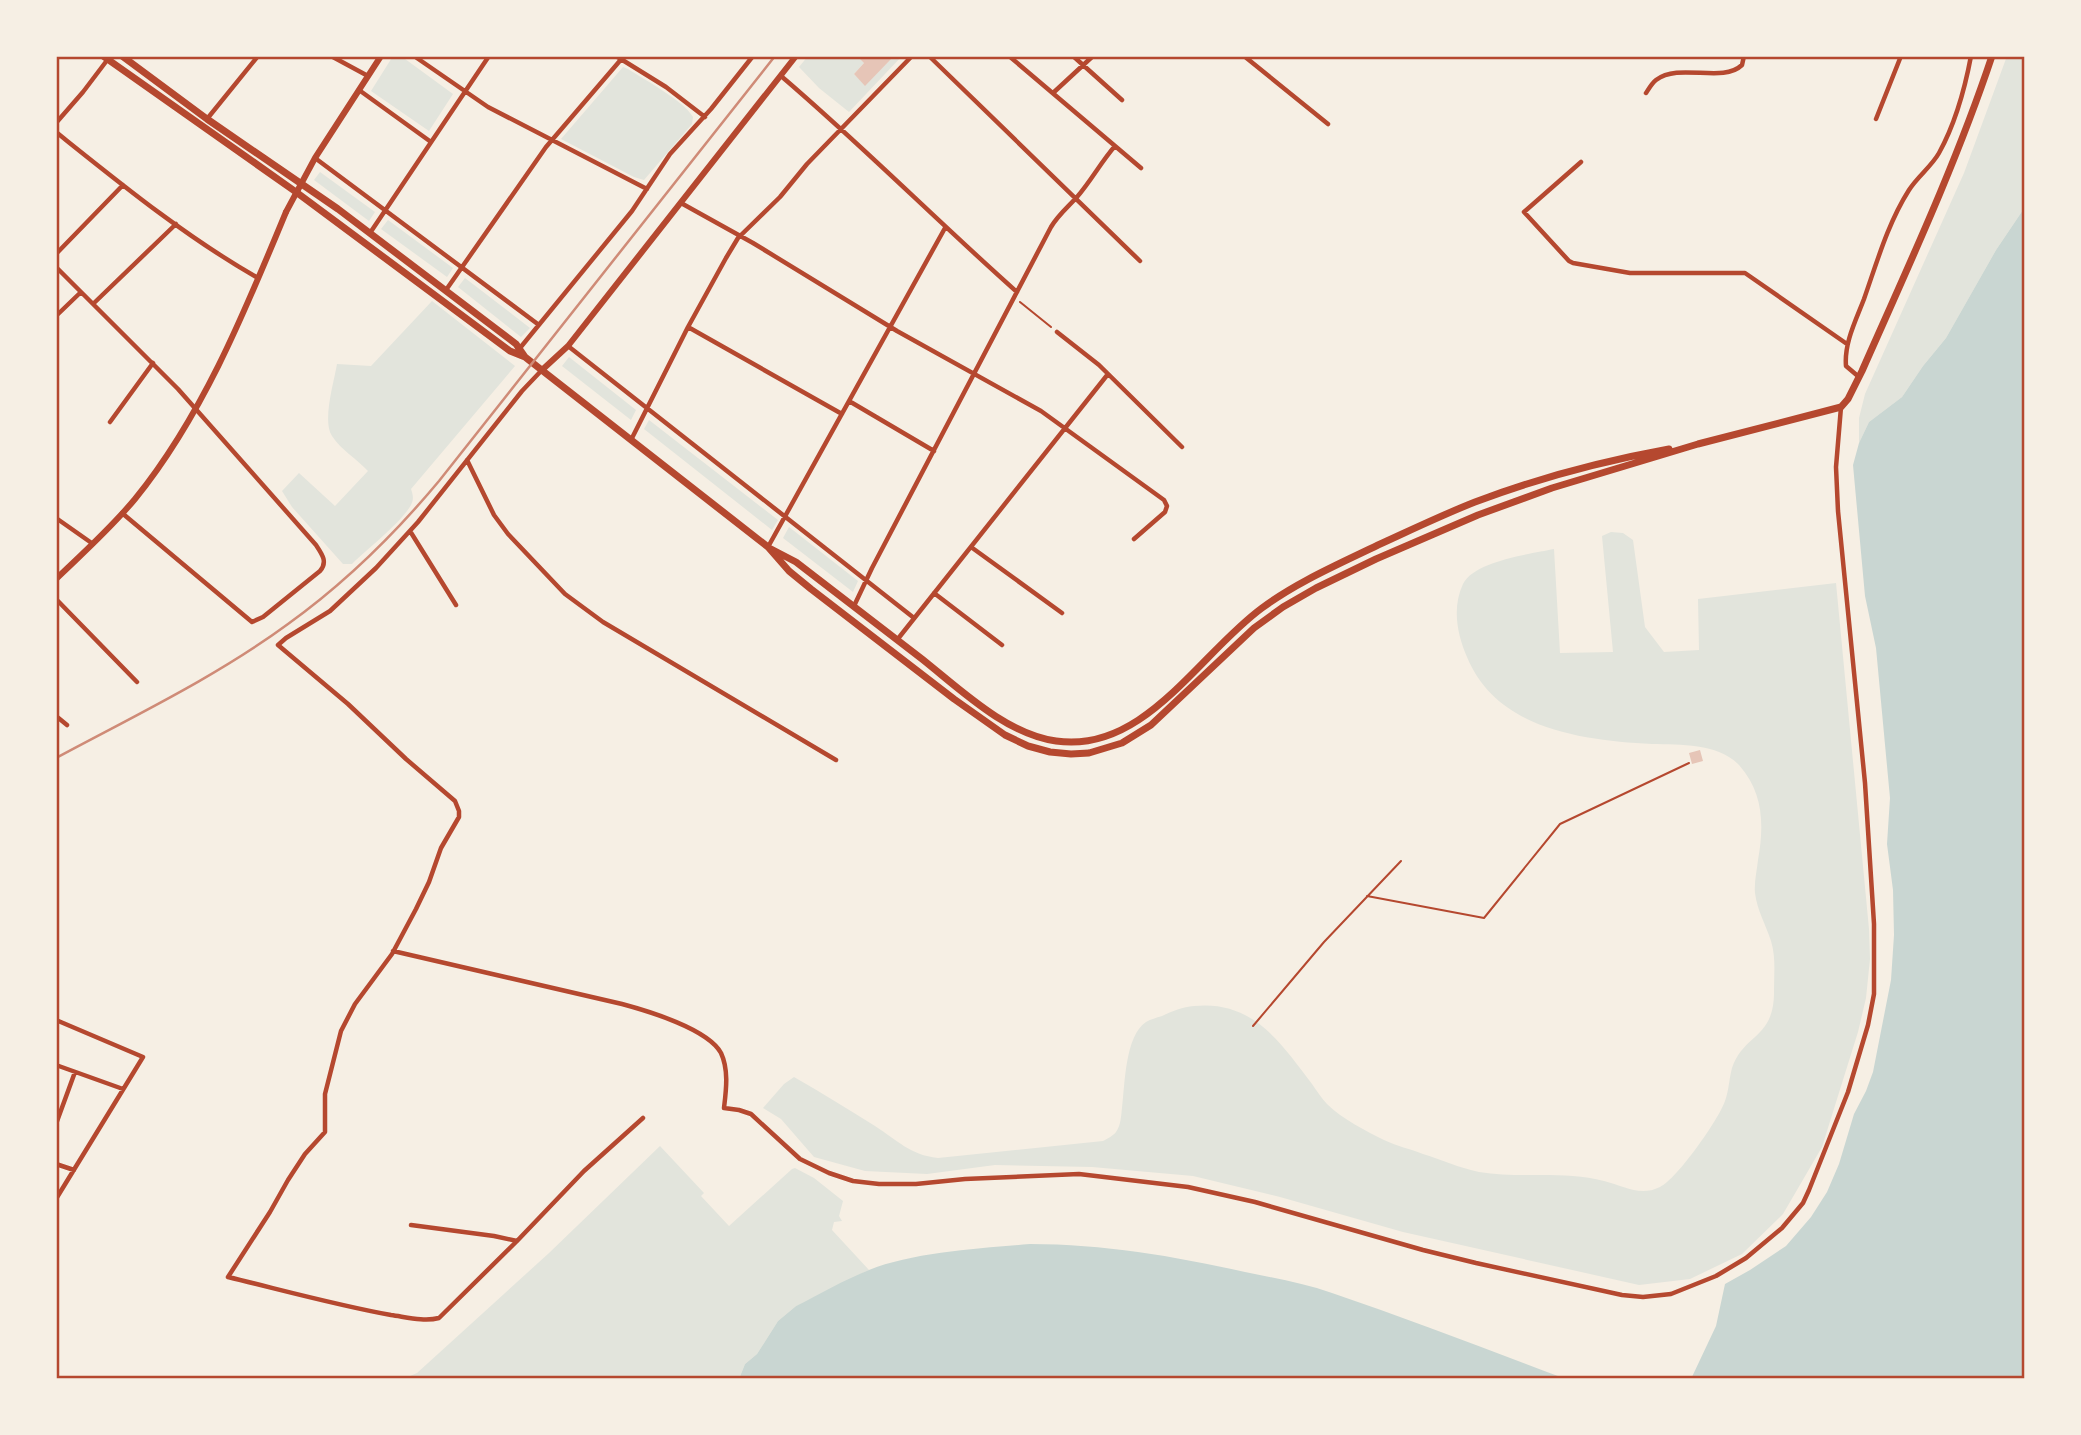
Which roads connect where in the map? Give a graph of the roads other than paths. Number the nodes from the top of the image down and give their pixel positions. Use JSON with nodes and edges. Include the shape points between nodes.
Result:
{"nodes":[{"id":1,"x":122,"y":56,"type":"edge"},
{"id":2,"x":258,"y":56,"type":"edge"},
{"id":3,"x":331,"y":56,"type":"edge"},
{"id":4,"x":381,"y":56,"type":"edge"},
{"id":5,"x":414,"y":56,"type":"edge"},
{"id":6,"x":489,"y":56,"type":"edge"},
{"id":7,"x":753,"y":56,"type":"edge"},
{"id":8,"x":796,"y":56,"type":"edge"},
{"id":9,"x":912,"y":56,"type":"edge"},
{"id":10,"x":929,"y":56,"type":"edge"},
{"id":11,"x":1009,"y":56,"type":"edge"},
{"id":12,"x":1073,"y":56,"type":"edge"},
{"id":13,"x":1093,"y":56,"type":"edge"},
{"id":14,"x":1244,"y":56,"type":"edge"},
{"id":15,"x":1744,"y":56,"type":"edge"},
{"id":16,"x":1901,"y":56,"type":"edge"},
{"id":17,"x":1971,"y":56,"type":"edge"},
{"id":18,"x":1992,"y":56,"type":"edge"},
{"id":19,"x":621,"y":57,"type":"edge"},
{"id":20,"x":105,"y":58,"type":"edge"},
{"id":21,"x":1083,"y":65,"type":"junction"},
{"id":22,"x":780,"y":75,"type":"junction"},
{"id":23,"x":368,"y":76,"type":"junction"},
{"id":24,"x":359,"y":90,"type":"junction"},
{"id":25,"x":465,"y":93,"type":"junction"},
{"id":26,"x":1053,"y":93,"type":"junction"},
{"id":27,"x":1646,"y":93,"type":"dead end"},
{"id":28,"x":1122,"y":100,"type":"dead end"},
{"id":29,"x":705,"y":117,"type":"junction"},
{"id":30,"x":207,"y":119,"type":"junction"},
{"id":31,"x":1875,"y":119,"type":"dead end"},
{"id":32,"x":56,"y":123,"type":"edge"},
{"id":33,"x":1328,"y":124,"type":"dead end"},
{"id":34,"x":842,"y":128,"type":"junction"},
{"id":35,"x":56,"y":132,"type":"edge"},
{"id":36,"x":551,"y":141,"type":"junction"},
{"id":37,"x":431,"y":142,"type":"junction"},
{"id":38,"x":1115,"y":146,"type":"junction"},
{"id":39,"x":315,"y":158,"type":"junction"},
{"id":40,"x":1581,"y":162,"type":"dead end"},
{"id":41,"x":1141,"y":168,"type":"dead end"},
{"id":42,"x":301,"y":183,"type":"junction"},
{"id":43,"x":123,"y":185,"type":"junction"},
{"id":44,"x":647,"y":189,"type":"junction"},
{"id":45,"x":296,"y":192,"type":"junction"},
{"id":46,"x":1075,"y":199,"type":"junction"},
{"id":47,"x":681,"y":203,"type":"junction"},
{"id":48,"x":385,"y":210,"type":"junction"},
{"id":49,"x":176,"y":225,"type":"junction"},
{"id":50,"x":945,"y":228,"type":"junction"},
{"id":51,"x":370,"y":233,"type":"junction"},
{"id":52,"x":740,"y":236,"type":"junction"},
{"id":53,"x":56,"y":254,"type":"edge"},
{"id":54,"x":1140,"y":261,"type":"dead end"},
{"id":55,"x":56,"y":267,"type":"edge"},
{"id":56,"x":461,"y":267,"type":"junction"},
{"id":57,"x":258,"y":278,"type":"junction"},
{"id":58,"x":446,"y":289,"type":"junction"},
{"id":59,"x":81,"y":292,"type":"junction"},
{"id":60,"x":1015,"y":294,"type":"junction"},
{"id":61,"x":93,"y":304,"type":"junction"},
{"id":62,"x":56,"y":316,"type":"edge"},
{"id":63,"x":539,"y":325,"type":"junction"},
{"id":64,"x":688,"y":327,"type":"junction"},
{"id":65,"x":890,"y":327,"type":"junction"},
{"id":66,"x":1057,"y":332,"type":"road end"},
{"id":67,"x":1847,"y":344,"type":"junction"},
{"id":68,"x":568,"y":345,"type":"junction"},
{"id":69,"x":520,"y":348,"type":"junction"},
{"id":70,"x":526,"y":357,"type":"junction"},
{"id":71,"x":153,"y":363,"type":"junction"},
{"id":72,"x":542,"y":370,"type":"junction"},
{"id":73,"x":975,"y":374,"type":"junction"},
{"id":74,"x":1108,"y":374,"type":"junction"},
{"id":75,"x":1859,"y":377,"type":"junction"},
{"id":76,"x":849,"y":401,"type":"junction"},
{"id":77,"x":1841,"y":407,"type":"junction"},
{"id":78,"x":647,"y":408,"type":"junction"},
{"id":79,"x":195,"y":409,"type":"junction"},
{"id":80,"x":842,"y":414,"type":"junction"},
{"id":81,"x":110,"y":422,"type":"dead end"},
{"id":82,"x":1066,"y":427,"type":"junction"},
{"id":83,"x":631,"y":440,"type":"junction"},
{"id":84,"x":1698,"y":444,"type":"junction"},
{"id":85,"x":1182,"y":447,"type":"dead end"},
{"id":86,"x":934,"y":451,"type":"junction"},
{"id":87,"x":467,"y":460,"type":"junction"},
{"id":88,"x":122,"y":513,"type":"junction"},
{"id":89,"x":785,"y":517,"type":"junction"},
{"id":90,"x":56,"y":518,"type":"edge"},
{"id":91,"x":410,"y":531,"type":"junction"},
{"id":92,"x":1134,"y":539,"type":"dead end"},
{"id":93,"x":93,"y":544,"type":"junction"},
{"id":94,"x":768,"y":547,"type":"junction"},
{"id":95,"x":971,"y":547,"type":"junction"},
{"id":96,"x":56,"y":579,"type":"edge"},
{"id":97,"x":866,"y":580,"type":"junction"},
{"id":98,"x":934,"y":593,"type":"junction"},
{"id":99,"x":56,"y":599,"type":"edge"},
{"id":100,"x":456,"y":605,"type":"dead end"},
{"id":101,"x":854,"y":607,"type":"junction"},
{"id":102,"x":1062,"y":613,"type":"dead end"},
{"id":103,"x":914,"y":618,"type":"junction"},
{"id":104,"x":897,"y":640,"type":"junction"},
{"id":105,"x":1002,"y":645,"type":"dead end"},
{"id":106,"x":137,"y":682,"type":"dead end"},
{"id":107,"x":56,"y":716,"type":"edge"},
{"id":108,"x":67,"y":725,"type":"dead end"},
{"id":109,"x":836,"y":760,"type":"dead end"},
{"id":110,"x":393,"y":951,"type":"junction"},
{"id":111,"x":56,"y":1020,"type":"edge"},
{"id":112,"x":56,"y":1065,"type":"edge"},
{"id":113,"x":75,"y":1072,"type":"junction"},
{"id":114,"x":123,"y":1089,"type":"junction"},
{"id":115,"x":642,"y":1118,"type":"dead end"},
{"id":116,"x":56,"y":1124,"type":"edge"},
{"id":117,"x":56,"y":1164,"type":"edge"},
{"id":118,"x":74,"y":1170,"type":"junction"},
{"id":119,"x":56,"y":1199,"type":"edge"},
{"id":120,"x":411,"y":1225,"type":"dead end"},
{"id":121,"x":517,"y":1241,"type":"junction"}],
"edges":[{"from":1,"to":30,"type":"main road"},
{"from":2,"to":30,"type":"street"},
{"from":3,"to":23,"type":"street"},
{"from":4,"to":23,"type":"street"},
{"from":5,"to":25,"type":"street"},
{"from":6,"to":25,"type":"street"},
{"from":7,"to":29,"type":"street"},
{"from":8,"to":22,"type":"street"},
{"from":9,"to":34,"type":"street"},
{"from":10,"to":46,"type":"street"},
{"from":11,"to":26,"type":"street"},
{"from":12,"to":21,"type":"street"},
{"from":13,"to":21,"type":"street"},
{"from":14,"to":33,"type":"street"},
{"from":15,"to":27,"type":"street","via":[[1742,65],[1730,73],[1669,75],[1656,80]]},
{"from":16,"to":31,"type":"street"},
{"from":17,"to":67,"type":"street","via":[[1946,138],[1899,209]]},
{"from":18,"to":75,"type":"main road","via":[[1948,176]]},
{"from":19,"to":29,"type":"street"},
{"from":19,"to":36,"type":"street"},
{"from":20,"to":32,"type":"street"},
{"from":20,"to":45,"type":"main road"},
{"from":21,"to":26,"type":"street"},
{"from":21,"to":28,"type":"street"},
{"from":22,"to":34,"type":"street"},
{"from":22,"to":47,"type":"street"},
{"from":23,"to":24,"type":"street"},
{"from":24,"to":37,"type":"street"},
{"from":24,"to":39,"type":"street"},
{"from":25,"to":36,"type":"street"},
{"from":25,"to":37,"type":"street"},
{"from":26,"to":38,"type":"street"},
{"from":29,"to":44,"type":"street","via":[[670,154]]},
{"from":30,"to":42,"type":"main road"},
{"from":34,"to":50,"type":"street"},
{"from":34,"to":52,"type":"street"},
{"from":35,"to":43,"type":"street"},
{"from":36,"to":44,"type":"street"},
{"from":36,"to":56,"type":"street"},
{"from":37,"to":48,"type":"street"},
{"from":38,"to":41,"type":"street"},
{"from":38,"to":46,"type":"street"},
{"from":39,"to":42,"type":"street"},
{"from":39,"to":48,"type":"street"},
{"from":40,"to":67,"type":"street","via":[[1524,212],[1569,261],[1630,273],[1745,273]]},
{"from":42,"to":45,"type":"street"},
{"from":42,"to":51,"type":"main road"},
{"from":43,"to":49,"type":"street"},
{"from":43,"to":53,"type":"street"},
{"from":44,"to":63,"type":"street"},
{"from":45,"to":57,"type":"street"},
{"from":45,"to":70,"type":"main road","via":[[510,351]]},
{"from":46,"to":54,"type":"street"},
{"from":46,"to":60,"type":"street","via":[[1054,222]]},
{"from":47,"to":52,"type":"street"},
{"from":47,"to":68,"type":"street"},
{"from":48,"to":51,"type":"street"},
{"from":48,"to":56,"type":"street"},
{"from":49,"to":57,"type":"street"},
{"from":49,"to":61,"type":"street"},
{"from":50,"to":60,"type":"street"},
{"from":50,"to":65,"type":"street"},
{"from":51,"to":58,"type":"main road"},
{"from":52,"to":64,"type":"street"},
{"from":52,"to":65,"type":"street"},
{"from":55,"to":59,"type":"street"},
{"from":56,"to":58,"type":"street"},
{"from":56,"to":63,"type":"street"},
{"from":57,"to":79,"type":"street"},
{"from":58,"to":69,"type":"main road"},
{"from":59,"to":61,"type":"street"},
{"from":59,"to":62,"type":"street"},
{"from":60,"to":73,"type":"street"},
{"from":61,"to":71,"type":"street"},
{"from":63,"to":69,"type":"street"},
{"from":64,"to":78,"type":"street"},
{"from":64,"to":80,"type":"street"},
{"from":65,"to":73,"type":"street"},
{"from":65,"to":76,"type":"street"},
{"from":66,"to":74,"type":"street"},
{"from":67,"to":75,"type":"street","via":[[1846,366]]},
{"from":68,"to":72,"type":"street"},
{"from":68,"to":78,"type":"street"},
{"from":69,"to":70,"type":"main road"},
{"from":70,"to":72,"type":"main road"},
{"from":71,"to":79,"type":"street"},
{"from":71,"to":81,"type":"street"},
{"from":72,"to":83,"type":"main road"},
{"from":72,"to":87,"type":"street"},
{"from":73,"to":82,"type":"street"},
{"from":73,"to":86,"type":"street"},
{"from":74,"to":82,"type":"street"},
{"from":74,"to":85,"type":"street"},
{"from":75,"to":77,"type":"main road"},
{"from":76,"to":80,"type":"street"},
{"from":76,"to":86,"type":"street"},
{"from":77,"to":84,"type":"main road"},
{"from":77,"to":110,"type":"street","via":[[1838,511],[1865,783],[1874,995],[1848,1092],[1802,1203],[1782,1228],[1746,1258],[1679,1292],[1622,1295],[1443,1255],[1188,1187],[1079,1174],[904,1185],[853,1181],[800,1159],[751,1114],[724,1108],[724,1061],[716,1046],[699,1034],[640,1009]]},
{"from":78,"to":83,"type":"street"},
{"from":78,"to":89,"type":"street"},
{"from":79,"to":88,"type":"street"},
{"from":79,"to":88,"type":"street","via":[[316,545],[324,557],[318,573],[254,622]]},
{"from":80,"to":89,"type":"street"},
{"from":82,"to":92,"type":"street","via":[[1166,503],[1165,512]]},
{"from":82,"to":95,"type":"street"},
{"from":83,"to":94,"type":"main road"},
{"from":84,"to":94,"type":"main road","via":[[1499,507],[1316,588],[1254,628],[1151,725],[1130,739],[1081,754],[1044,751],[996,729],[811,589]]},
{"from":84,"to":104,"type":"main road","via":[[1601,463],[1503,492],[1318,574],[1252,615],[1144,717],[1102,739],[1063,742],[1019,730]]},
{"from":86,"to":97,"type":"street"},
{"from":87,"to":91,"type":"street"},
{"from":87,"to":109,"type":"street","via":[[503,527],[579,606]]},
{"from":88,"to":93,"type":"street"},
{"from":89,"to":94,"type":"street"},
{"from":89,"to":97,"type":"street"},
{"from":90,"to":93,"type":"street"},
{"from":91,"to":100,"type":"street"},
{"from":91,"to":110,"type":"street","via":[[349,595],[278,645],[458,805],[459,817]]},
{"from":93,"to":96,"type":"street"},
{"from":94,"to":101,"type":"main road","via":[[793,559]]},
{"from":95,"to":98,"type":"street"},
{"from":95,"to":102,"type":"street"},
{"from":97,"to":101,"type":"street"},
{"from":97,"to":103,"type":"street"},
{"from":98,"to":103,"type":"street"},
{"from":98,"to":105,"type":"street"},
{"from":99,"to":106,"type":"street"},
{"from":101,"to":104,"type":"main road"},
{"from":103,"to":104,"type":"street"},
{"from":107,"to":108,"type":"street"},
{"from":110,"to":121,"type":"street","via":[[339,1035],[324,1096],[325,1132],[305,1154],[228,1276],[343,1306],[433,1319]]},
{"from":111,"to":114,"type":"street","via":[[143,1057]]},
{"from":112,"to":113,"type":"street"},
{"from":113,"to":114,"type":"street"},
{"from":113,"to":116,"type":"street"},
{"from":114,"to":118,"type":"street"},
{"from":115,"to":121,"type":"street"},
{"from":117,"to":118,"type":"street"},
{"from":118,"to":119,"type":"street"},
{"from":120,"to":121,"type":"street"}]}
